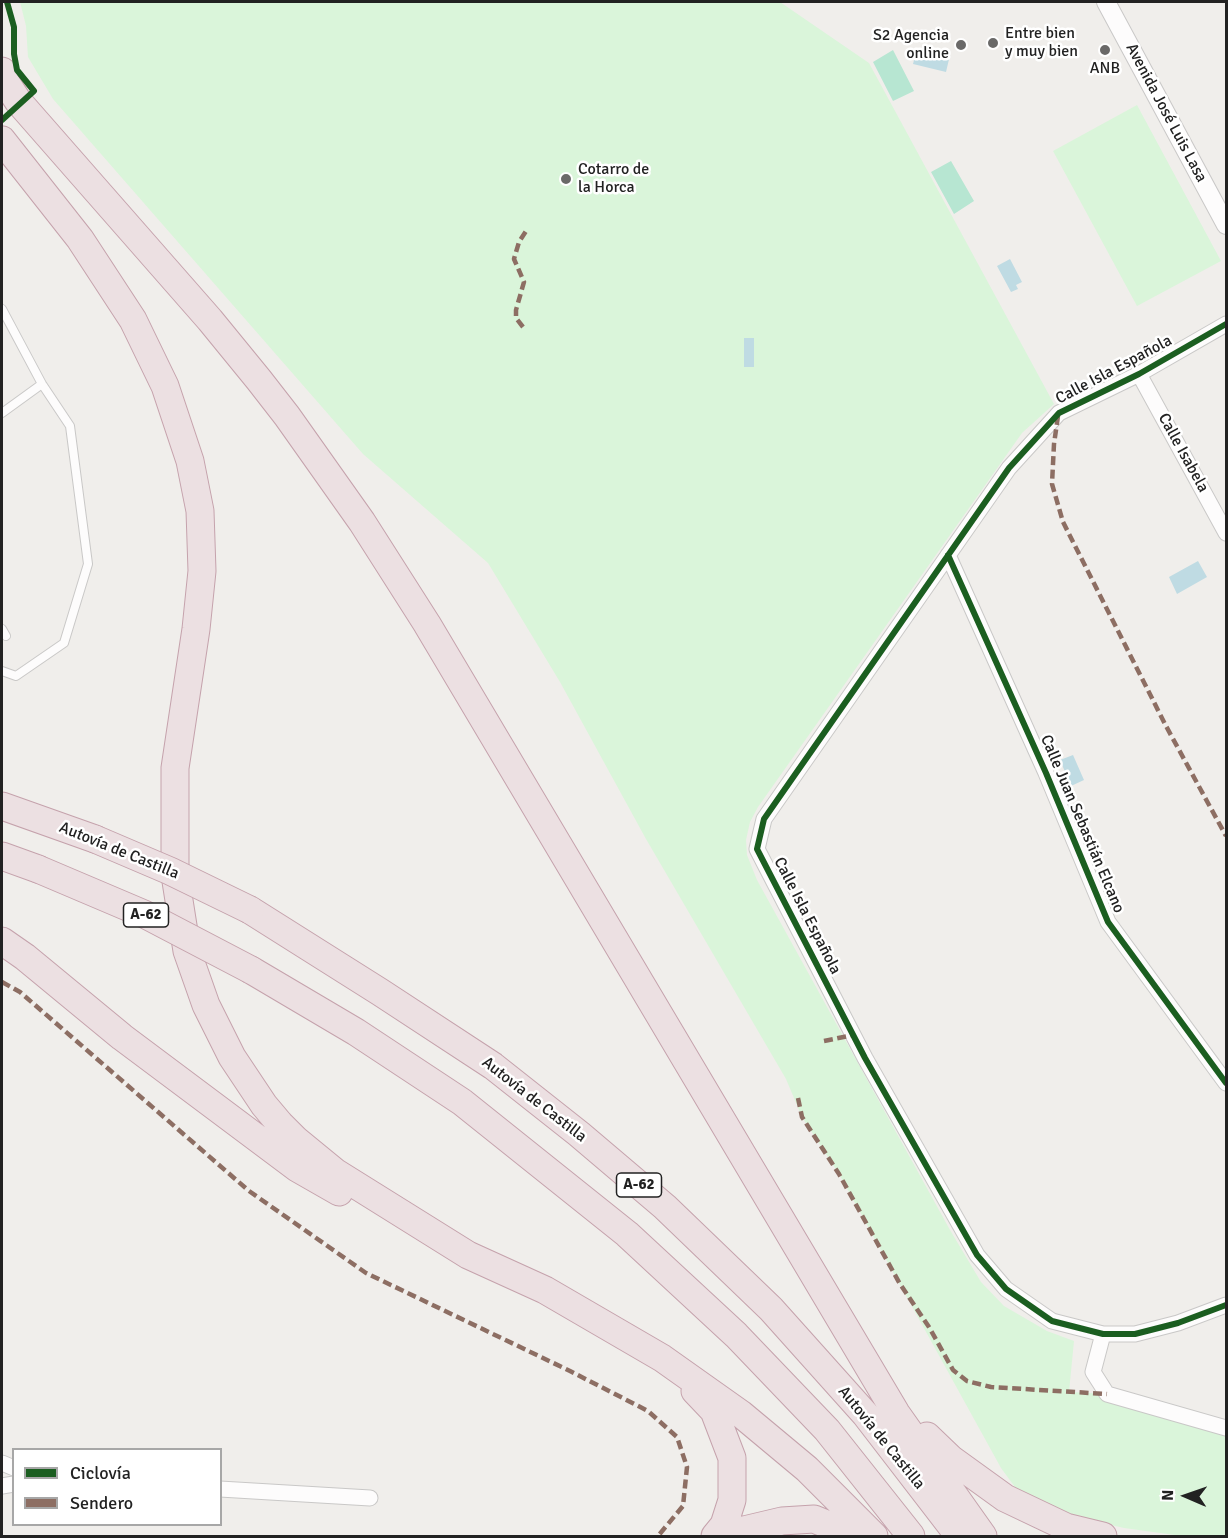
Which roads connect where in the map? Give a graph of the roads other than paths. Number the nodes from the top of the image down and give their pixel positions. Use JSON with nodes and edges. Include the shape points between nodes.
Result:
{"nodes":[{"id":1,"x":1106,"y":2,"type":"edge"},
{"id":2,"x":2,"y":71,"type":"edge"},
{"id":3,"x":2,"y":140,"type":"edge"},
{"id":4,"x":1227,"y":225,"type":"edge"},
{"id":5,"x":2,"y":309,"type":"edge"},
{"id":6,"x":1227,"y":324,"type":"edge"},
{"id":7,"x":1139,"y":374,"type":"junction"},
{"id":8,"x":42,"y":384,"type":"junction"},
{"id":9,"x":2,"y":412,"type":"edge"},
{"id":10,"x":1227,"y":533,"type":"edge"},
{"id":11,"x":948,"y":555,"type":"junction"},
{"id":12,"x":2,"y":671,"type":"edge"},
{"id":13,"x":2,"y":806,"type":"edge"},
{"id":14,"x":2,"y":856,"type":"edge"},
{"id":15,"x":2,"y":941,"type":"edge"},
{"id":16,"x":1227,"y":1083,"type":"edge"},
{"id":17,"x":468,"y":1255,"type":"junction"},
{"id":18,"x":1227,"y":1305,"type":"edge"},
{"id":19,"x":1102,"y":1334,"type":"junction"},
{"id":20,"x":853,"y":1341,"type":"junction"},
{"id":21,"x":662,"y":1358,"type":"junction"},
{"id":22,"x":1227,"y":1428,"type":"edge"},
{"id":23,"x":222,"y":1490,"type":"edge"},
{"id":24,"x":370,"y":1498,"type":"dead end"},
{"id":25,"x":715,"y":1536,"type":"edge"},
{"id":26,"x":738,"y":1536,"type":"edge"},
{"id":27,"x":855,"y":1536,"type":"edge"},
{"id":28,"x":874,"y":1536,"type":"edge"},
{"id":29,"x":910,"y":1536,"type":"edge"},
{"id":30,"x":959,"y":1536,"type":"edge"},
{"id":31,"x":983,"y":1536,"type":"edge"},
{"id":32,"x":1103,"y":1536,"type":"edge"}],
"edges":[{"from":1,"to":4,"type":"street","name":"Avenida José Luis Lasa"},
{"from":2,"to":20,"type":"highway","via":[[18,101],[259,380],[362,522],[427,624]]},
{"from":3,"to":17,"type":"highway","via":[[80,238],[133,320],[165,386],[190,461],[200,511],[202,571],[175,768],[174,859],[186,951],[206,1005],[248,1083],[296,1140],[344,1177]]},
{"from":5,"to":8,"type":"lane"},
{"from":6,"to":7,"type":"street","name":"Calle Isla Española"},
{"from":7,"to":10,"type":"street","name":"Calle Isabela"},
{"from":7,"to":11,"type":"street","name":"Calle Isla Española","via":[[1059,412],[1009,468]]},
{"from":8,"to":9,"type":"lane"},
{"from":8,"to":12,"type":"lane","via":[[70,426],[88,564],[64,643],[15,676]]},
{"from":11,"to":16,"type":"street","name":"Calle Juan Sebastián Elcano","via":[[1108,922]]},
{"from":11,"to":19,"type":"street","name":"Calle Isla Española","via":[[764,819],[757,849],[865,1058],[977,1255],[1006,1289],[1052,1321]]},
{"from":13,"to":30,"type":"highway","name":"Autovía de Castilla","number":"A-62","bridge":true,"via":[[95,839],[250,910],[493,1066],[665,1207],[771,1309],[865,1414]]},
{"from":14,"to":29,"type":"highway","number":"A-62","bridge":true,"via":[[144,914],[251,970],[356,1032],[462,1102],[627,1234],[736,1335],[827,1430]]},
{"from":15,"to":17,"type":"highway","via":[[297,1168],[412,1232]]},
{"from":17,"to":21,"type":"highway","via":[[545,1290]]},
{"from":18,"to":19,"type":"street","name":"Calle Isla Española","via":[[1135,1334]]},
{"from":19,"to":22,"type":"street","via":[[1093,1372],[1107,1394]]},
{"from":20,"to":31,"type":"highway","via":[[896,1413]]},
{"from":20,"to":32,"type":"highway","via":[[917,1426],[951,1459],[1023,1508],[1066,1527]]},
{"from":21,"to":25,"type":"highway","via":[[714,1411],[732,1458],[732,1500],[724,1525]]},
{"from":21,"to":28,"type":"highway","via":[[741,1414],[807,1469]]},
{"from":23,"to":24,"type":"street"},
{"from":26,"to":27,"type":"highway","via":[[744,1530],[773,1523],[814,1519]]}]}
